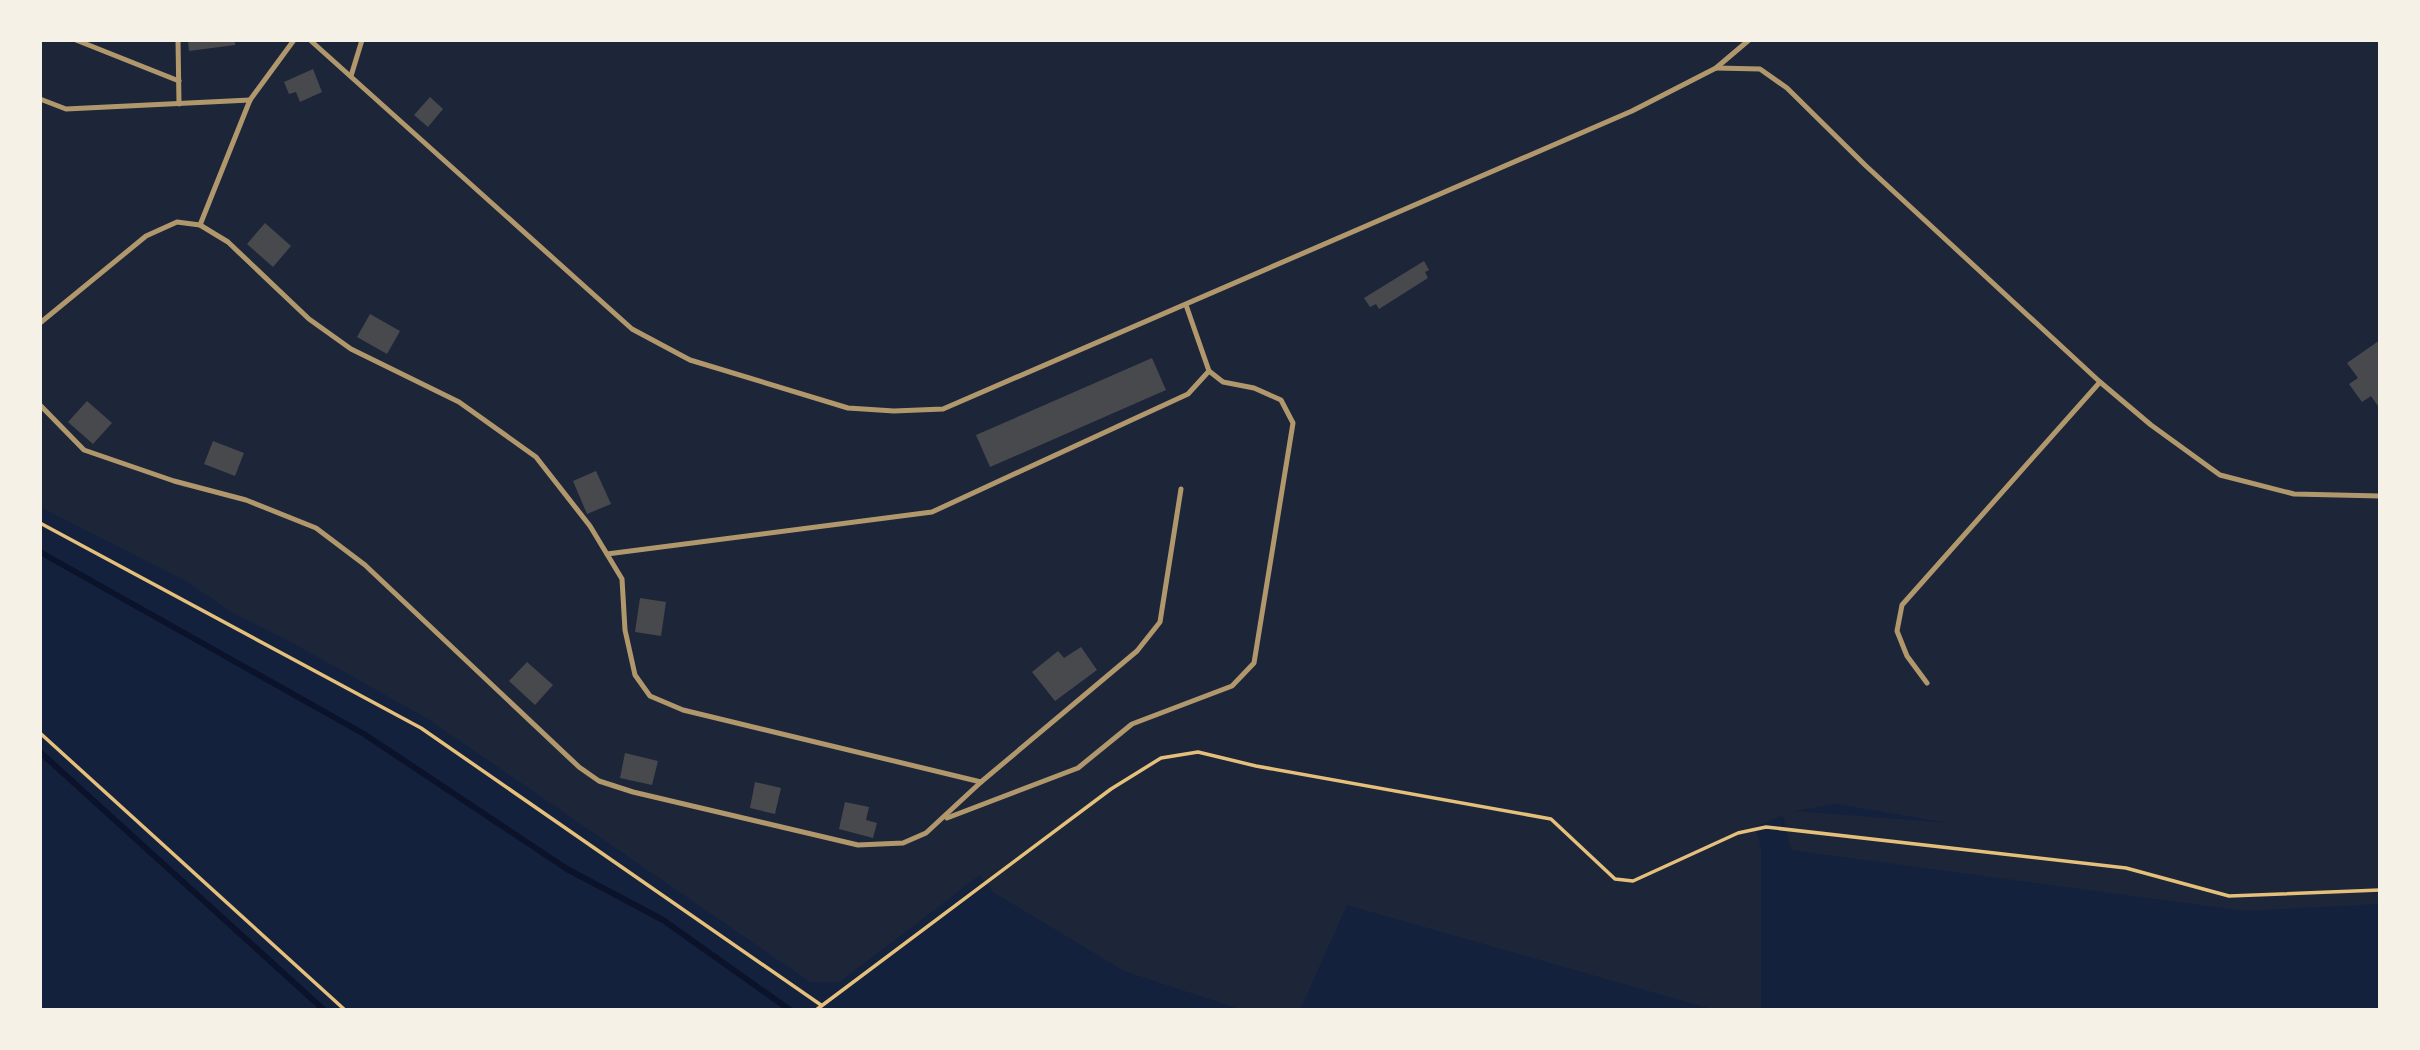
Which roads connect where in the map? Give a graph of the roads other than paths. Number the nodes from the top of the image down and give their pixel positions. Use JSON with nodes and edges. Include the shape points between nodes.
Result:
{"nodes":[{"id":1,"x":76,"y":40,"type":"edge"},
{"id":2,"x":178,"y":40,"type":"edge"},
{"id":3,"x":294,"y":40,"type":"edge"},
{"id":4,"x":310,"y":40,"type":"edge"},
{"id":5,"x":362,"y":40,"type":"edge"},
{"id":6,"x":1749,"y":40,"type":"edge"},
{"id":7,"x":1716,"y":68,"type":"junction"},
{"id":8,"x":351,"y":76,"type":"junction"},
{"id":9,"x":179,"y":81,"type":"junction"},
{"id":10,"x":40,"y":99,"type":"edge"},
{"id":11,"x":250,"y":100,"type":"junction"},
{"id":12,"x":179,"y":104,"type":"junction"},
{"id":13,"x":200,"y":225,"type":"junction"},
{"id":14,"x":1186,"y":305,"type":"junction"},
{"id":15,"x":40,"y":323,"type":"edge"},
{"id":16,"x":1209,"y":371,"type":"junction"},
{"id":17,"x":2100,"y":382,"type":"junction"},
{"id":18,"x":40,"y":405,"type":"edge"},
{"id":19,"x":1181,"y":489,"type":"dead end"},
{"id":20,"x":2380,"y":496,"type":"edge"},
{"id":21,"x":607,"y":554,"type":"junction"},
{"id":22,"x":1927,"y":683,"type":"dead end"},
{"id":23,"x":981,"y":782,"type":"junction"},
{"id":24,"x":942,"y":820,"type":"junction"}],
"edges":[{"from":1,"to":9,"type":"lane"},
{"from":2,"to":9,"type":"lane"},
{"from":3,"to":11,"type":"lane"},
{"from":4,"to":8,"type":"lane"},
{"from":5,"to":8,"type":"lane"},
{"from":6,"to":7,"type":"lane"},
{"from":7,"to":14,"type":"lane","via":[[1632,111]]},
{"from":7,"to":17,"type":"lane","via":[[1760,69],[1787,88]]},
{"from":8,"to":14,"type":"lane","via":[[632,329],[690,360],[848,408],[943,409]]},
{"from":9,"to":12,"type":"lane"},
{"from":10,"to":12,"type":"lane","via":[[66,109]]},
{"from":11,"to":12,"type":"lane"},
{"from":11,"to":13,"type":"lane"},
{"from":13,"to":15,"type":"lane","via":[[177,222],[146,236]]},
{"from":13,"to":21,"type":"lane","via":[[228,242],[309,319],[351,349],[459,402],[536,457]]},
{"from":14,"to":16,"type":"lane"},
{"from":16,"to":21,"type":"lane","via":[[1188,394],[932,512]]},
{"from":16,"to":24,"type":"lane","via":[[1223,382],[1282,400],[1293,423],[1254,663],[1232,686],[1132,724],[1078,768]]},
{"from":17,"to":20,"type":"lane","via":[[2220,475],[2294,494]]},
{"from":17,"to":22,"type":"lane","via":[[1902,605],[1897,631]]},
{"from":18,"to":24,"type":"lane","via":[[84,450],[246,500],[316,528],[365,565],[599,782],[858,845],[903,843]]},
{"from":19,"to":23,"type":"lane","via":[[1160,622],[1137,651]]},
{"from":21,"to":23,"type":"lane","via":[[622,579],[625,631],[635,675],[650,696],[683,710]]},
{"from":23,"to":24,"type":"lane"}]}
